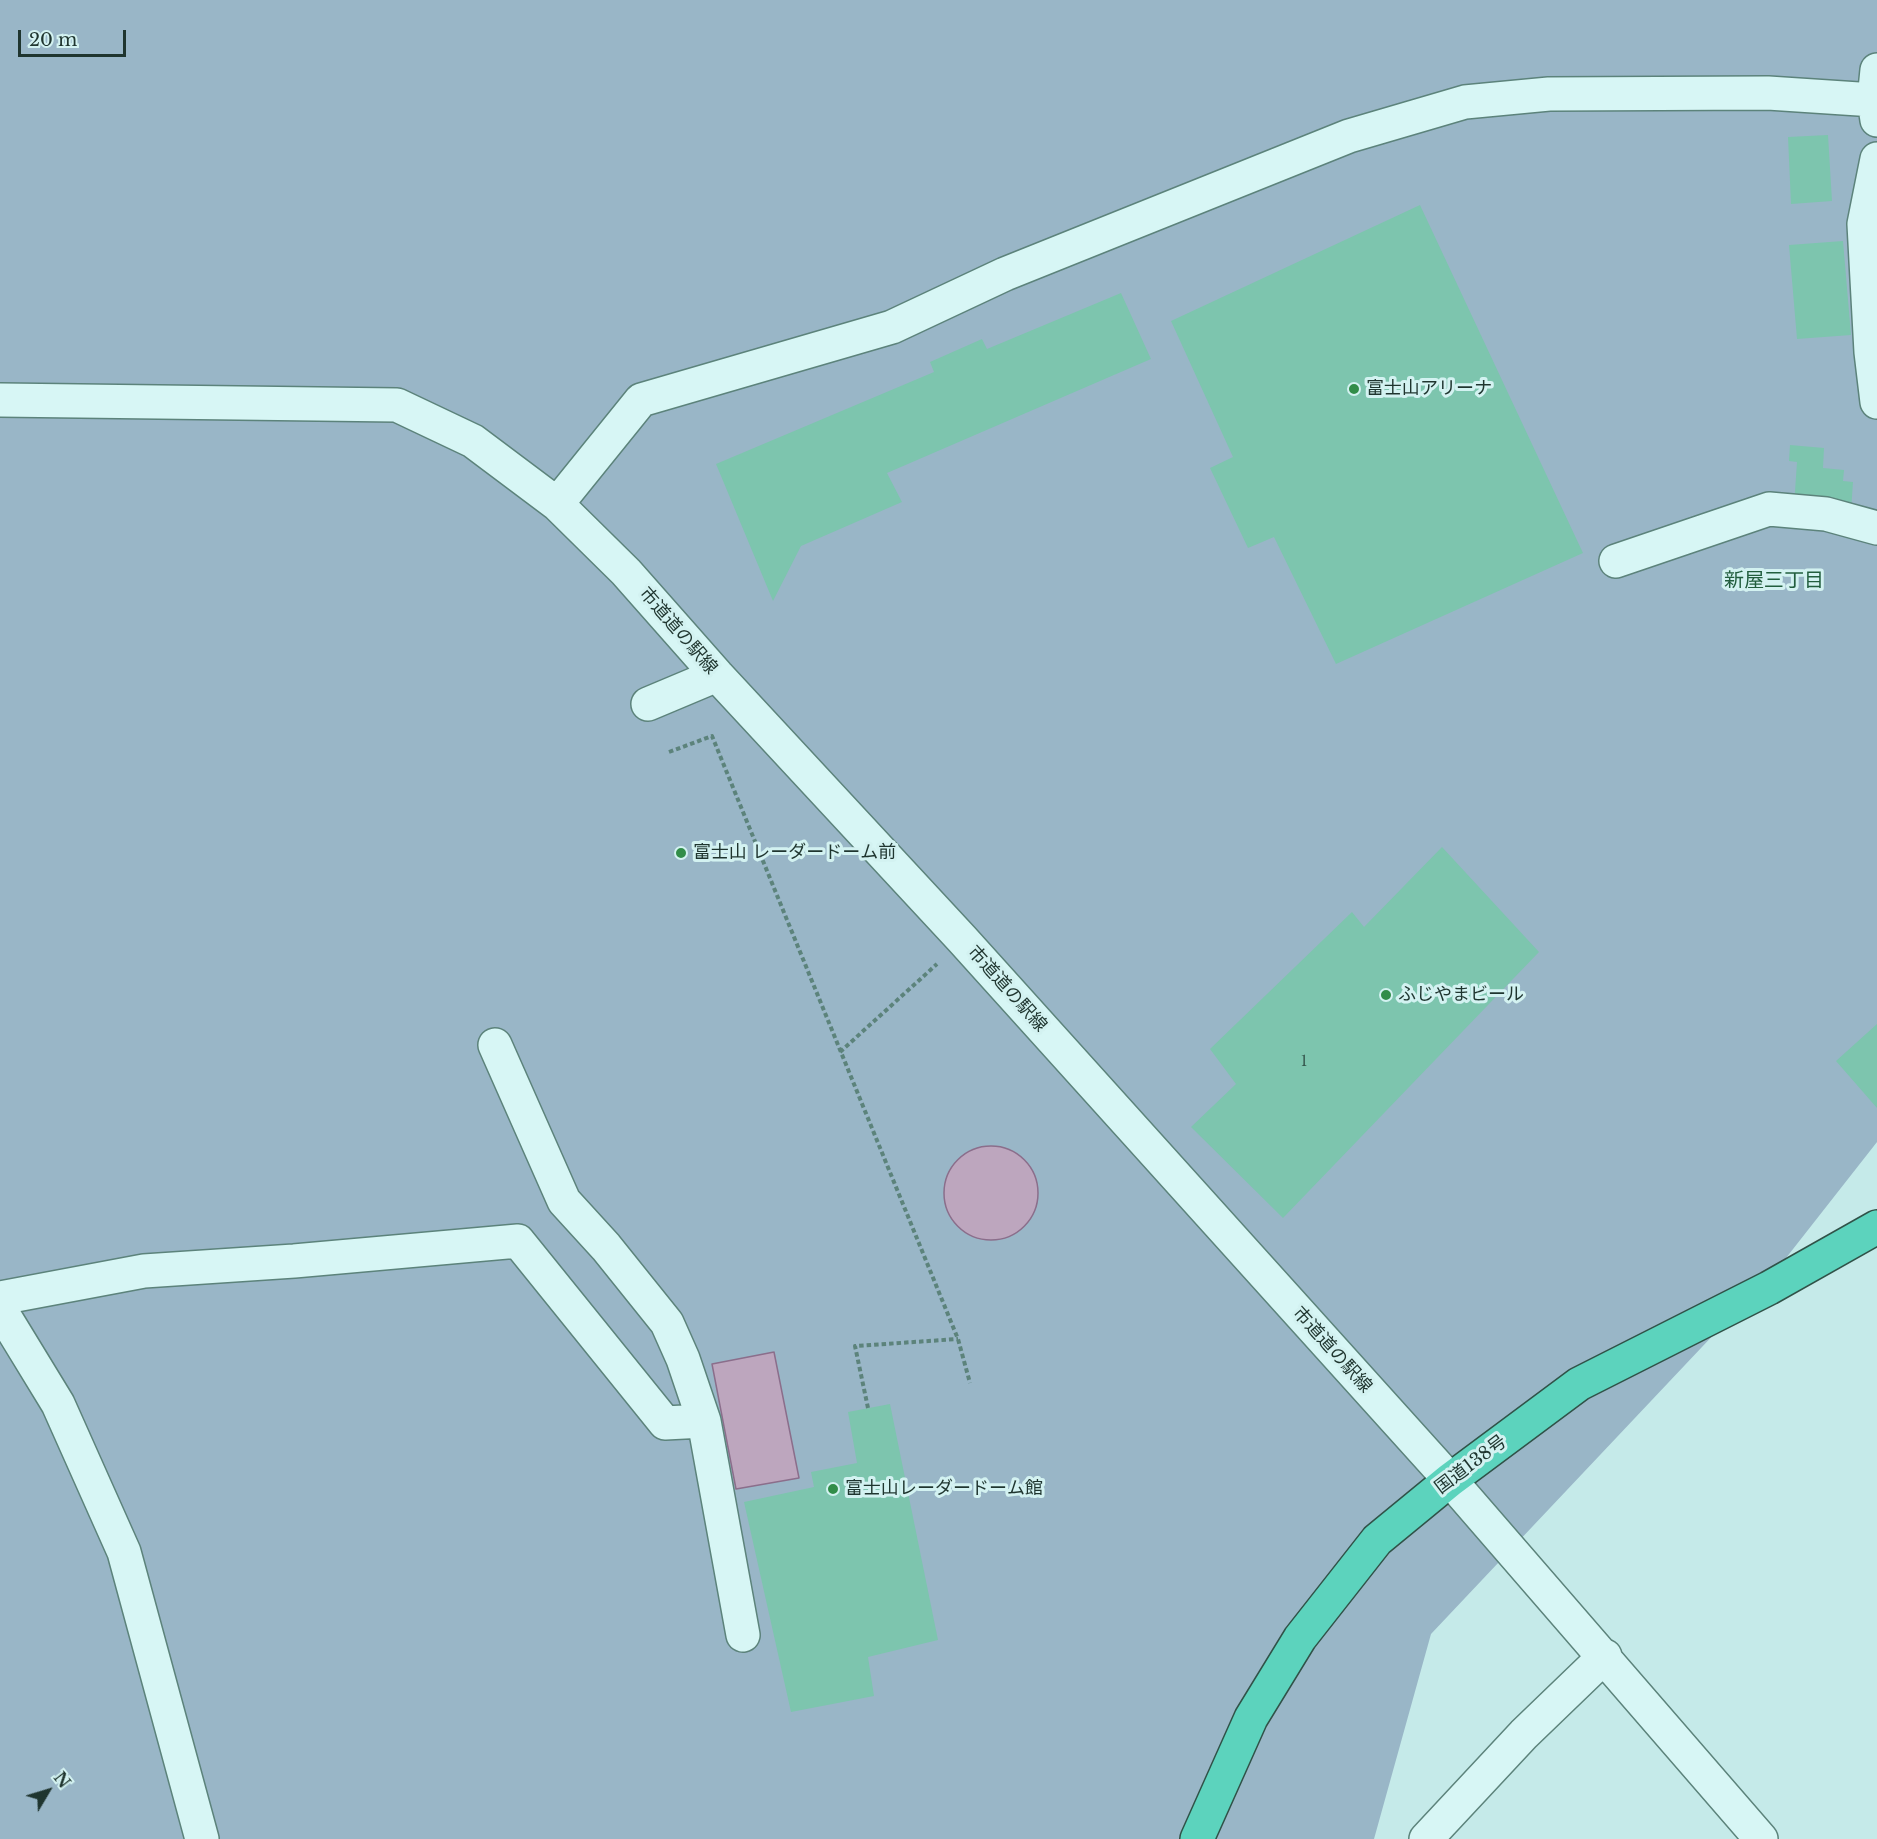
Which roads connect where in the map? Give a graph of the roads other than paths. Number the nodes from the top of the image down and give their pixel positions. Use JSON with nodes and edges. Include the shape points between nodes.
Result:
{"nodes":[{"id":1,"x":1876,"y":98,"type":"edge"},
{"id":2,"x":1877,"y":159,"type":"edge"},
{"id":3,"x":0,"y":400,"type":"edge"},
{"id":4,"x":1877,"y":402,"type":"edge"},
{"id":5,"x":557,"y":504,"type":"junction"},
{"id":6,"x":1877,"y":528,"type":"edge"},
{"id":7,"x":1616,"y":561,"type":"dead end"},
{"id":8,"x":717,"y":675,"type":"junction"},
{"id":9,"x":648,"y":704,"type":"dead end"},
{"id":10,"x":495,"y":1045,"type":"dead end"},
{"id":11,"x":1877,"y":1227,"type":"edge"},
{"id":12,"x":0,"y":1298,"type":"edge"},
{"id":13,"x":0,"y":1309,"type":"edge"},
{"id":14,"x":704,"y":1421,"type":"junction"},
{"id":15,"x":1450,"y":1480,"type":"junction"},
{"id":16,"x":743,"y":1635,"type":"dead end"},
{"id":17,"x":1605,"y":1656,"type":"junction"},
{"id":18,"x":202,"y":1839,"type":"edge"},
{"id":19,"x":1197,"y":1839,"type":"edge"},
{"id":20,"x":1426,"y":1839,"type":"edge"},
{"id":21,"x":1761,"y":1839,"type":"edge"}],
"edges":[{"from":1,"to":5,"type":"street","via":[[1768,93],[1549,94],[1465,102],[1349,136],[1005,274],[892,327],[642,400]]},
{"from":2,"to":4,"type":"street","via":[[1864,224]]},
{"from":3,"to":5,"type":"street","name":"市道道の駅線","via":[[398,405],[473,441]]},
{"from":5,"to":8,"type":"street","name":"市道道の駅線","via":[[626,572]]},
{"from":6,"to":7,"type":"street","via":[[1826,514],[1769,509]]},
{"from":8,"to":9,"type":"street"},
{"from":8,"to":15,"type":"street","name":"市道道の駅線","via":[[962,939]]},
{"from":10,"to":14,"type":"street","via":[[564,1201],[667,1323]]},
{"from":11,"to":15,"type":"highway","name":"国道138号","via":[[1769,1288],[1579,1384]]},
{"from":12,"to":14,"type":"street","via":[[144,1271],[518,1241],[665,1423]]},
{"from":13,"to":18,"type":"street","via":[[58,1404],[124,1552]]},
{"from":14,"to":16,"type":"street"},
{"from":15,"to":17,"type":"street","name":"市道道の駅線"},
{"from":15,"to":19,"type":"highway","name":"国道138号","via":[[1377,1540],[1300,1638],[1251,1718]]},
{"from":17,"to":20,"type":"street","via":[[1524,1734]]},
{"from":17,"to":21,"type":"street","name":"市道道の駅線"}]}
